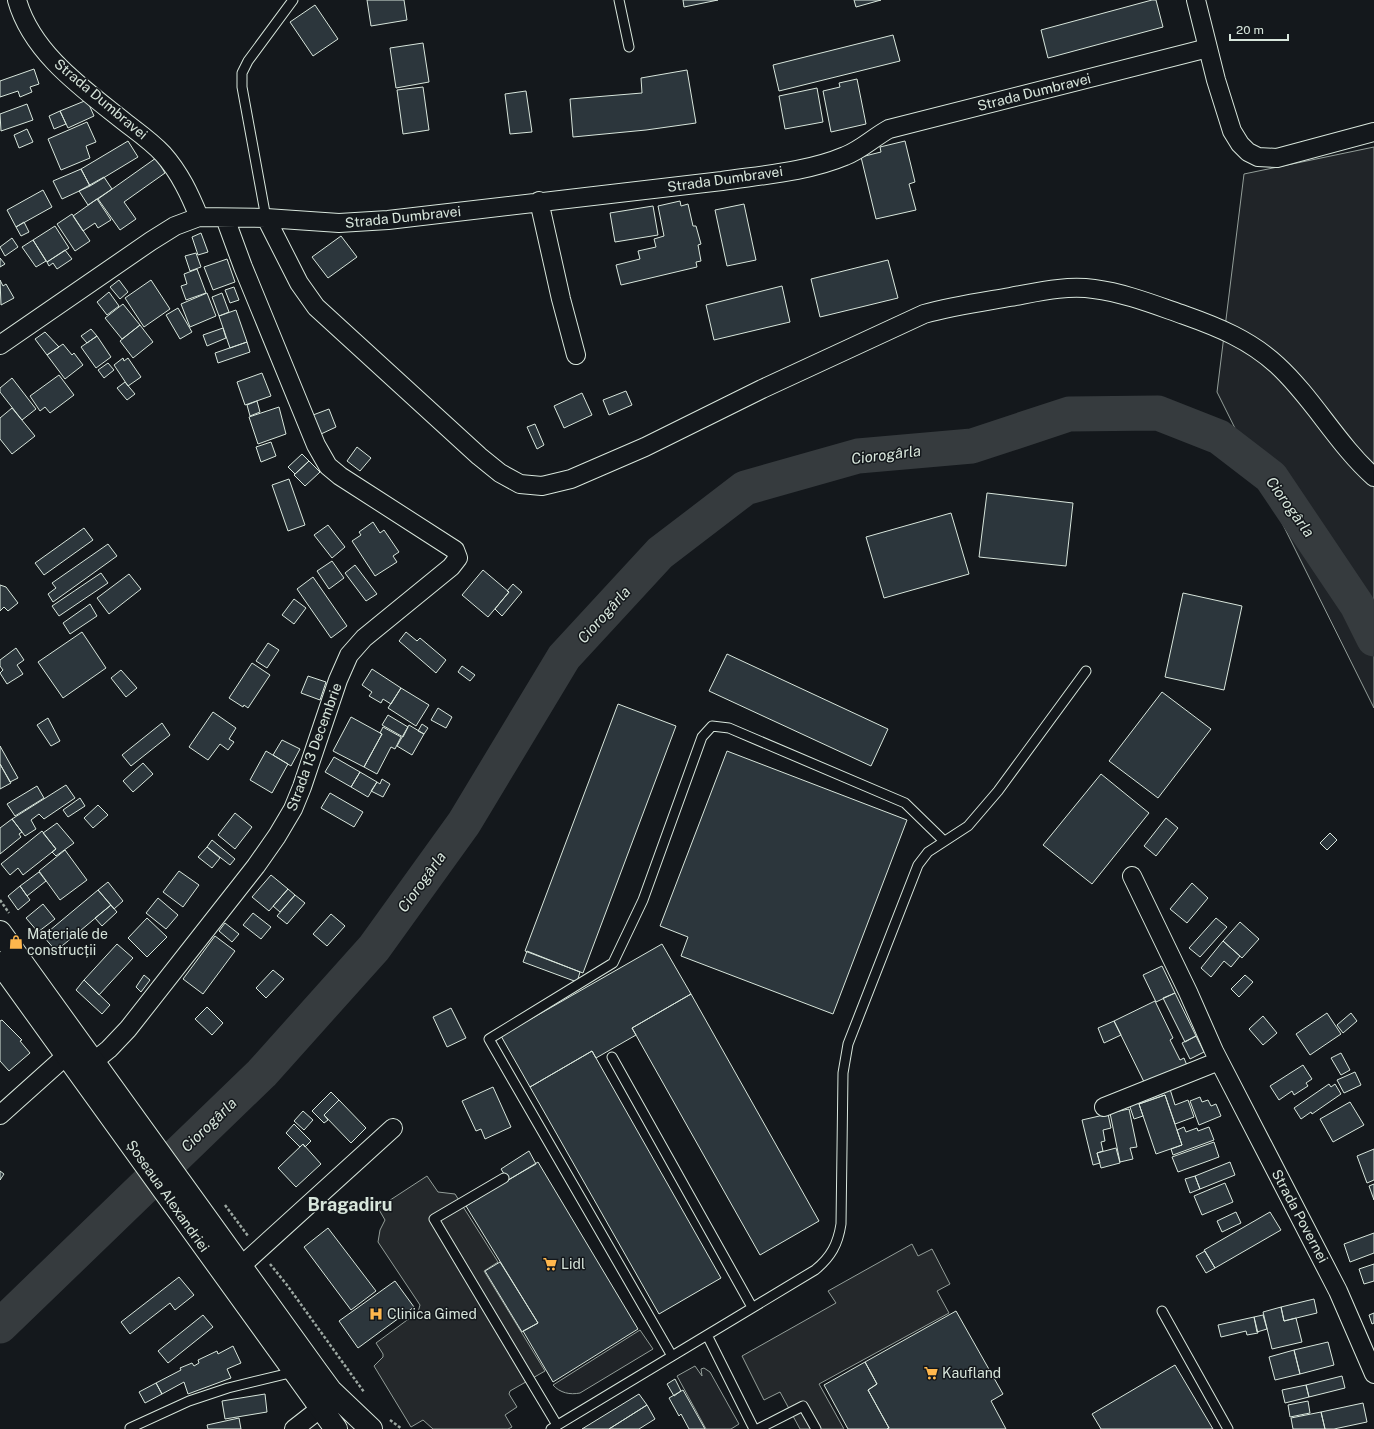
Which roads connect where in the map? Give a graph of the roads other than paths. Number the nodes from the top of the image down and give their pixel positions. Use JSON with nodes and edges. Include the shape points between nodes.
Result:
{"nodes":[{"id":1,"x":17,"y":0,"type":"edge"},
{"id":2,"x":293,"y":0,"type":"edge"},
{"id":3,"x":619,"y":0,"type":"edge"},
{"id":4,"x":1196,"y":0,"type":"edge"},
{"id":5,"x":629,"y":47,"type":"dead end"},
{"id":6,"x":1208,"y":48,"type":"junction"},
{"id":7,"x":1374,"y":132,"type":"edge"},
{"id":8,"x":539,"y":201,"type":"junction"},
{"id":9,"x":199,"y":217,"type":"junction"},
{"id":10,"x":225,"y":218,"type":"junction"},
{"id":11,"x":266,"y":218,"type":"junction"},
{"id":12,"x":0,"y":345,"type":"edge"},
{"id":13,"x":576,"y":355,"type":"dead end"},
{"id":14,"x":1374,"y":477,"type":"edge"},
{"id":15,"x":1086,"y":671,"type":"dead end"},
{"id":16,"x":944,"y":841,"type":"junction"},
{"id":17,"x":1132,"y":876,"type":"dead end"},
{"id":18,"x":0,"y":932,"type":"edge"},
{"id":19,"x":0,"y":963,"type":"edge"},
{"id":20,"x":67,"y":1055,"type":"junction"},
{"id":21,"x":612,"y":1057,"type":"dead end"},
{"id":22,"x":1219,"y":1061,"type":"junction"},
{"id":23,"x":93,"y":1062,"type":"junction"},
{"id":24,"x":105,"y":1092,"type":"junction"},
{"id":25,"x":1104,"y":1107,"type":"dead end"},
{"id":26,"x":0,"y":1115,"type":"edge"},
{"id":27,"x":393,"y":1128,"type":"dead end"},
{"id":28,"x":504,"y":1178,"type":"dead end"},
{"id":29,"x":206,"y":1234,"type":"junction"},
{"id":30,"x":241,"y":1266,"type":"junction"},
{"id":31,"x":752,"y":1307,"type":"junction"},
{"id":32,"x":1162,"y":1312,"type":"dead end"},
{"id":33,"x":707,"y":1335,"type":"junction"},
{"id":34,"x":672,"y":1356,"type":"junction"},
{"id":35,"x":294,"y":1372,"type":"junction"},
{"id":36,"x":1374,"y":1374,"type":"edge"},
{"id":37,"x":322,"y":1408,"type":"junction"},
{"id":38,"x":379,"y":1424,"type":"edge"},
{"id":39,"x":554,"y":1427,"type":"edge"},
{"id":40,"x":130,"y":1428,"type":"dead end"},
{"id":41,"x":294,"y":1429,"type":"edge"},
{"id":42,"x":336,"y":1429,"type":"edge"},
{"id":43,"x":754,"y":1429,"type":"edge"},
{"id":44,"x":758,"y":1429,"type":"edge"},
{"id":45,"x":816,"y":1429,"type":"edge"},
{"id":46,"x":1228,"y":1429,"type":"edge"}],
"edges":[{"from":1,"to":9,"type":"street","name":"Strada Dumbravei","via":[[27,25],[48,54],[86,91],[154,144],[164,155],[187,188]]},
{"from":2,"to":11,"type":"lane","via":[[242,73],[242,87]]},
{"from":3,"to":5,"type":"lane"},
{"from":4,"to":6,"type":"street"},
{"from":6,"to":7,"type":"street","via":[[1232,131],[1248,152],[1258,157],[1277,158]]},
{"from":6,"to":8,"type":"street","name":"Strada Dumbravei","via":[[889,129],[846,156],[816,165],[722,181]]},
{"from":8,"to":11,"type":"street","name":"Strada Dumbravei","via":[[339,224]]},
{"from":8,"to":13,"type":"street"},
{"from":9,"to":10,"type":"street","name":"Strada Dumbravei"},
{"from":9,"to":12,"type":"street","name":"Strada Dumbravei","via":[[175,226],[151,240]]},
{"from":10,"to":11,"type":"street","name":"Strada Dumbravei"},
{"from":10,"to":23,"type":"street","name":"Strada 13 Decembrie","via":[[316,445],[328,466],[455,550],[458,558],[451,567],[364,638],[349,655],[302,787],[277,836],[128,1029]]},
{"from":11,"to":14,"type":"street","via":[[299,283],[316,307],[479,456],[500,473],[520,484],[542,486],[571,479],[645,447],[762,389],[924,314],[948,307],[1068,288],[1120,293],[1214,326],[1247,342],[1296,383]]},
{"from":15,"to":16,"type":"lane","via":[[998,791],[968,826]]},
{"from":16,"to":31,"type":"lane","via":[[928,852],[918,865],[848,1044],[843,1073],[841,1224],[836,1246],[826,1262],[815,1270]]},
{"from":16,"to":34,"type":"lane","via":[[905,803],[729,728],[712,726],[702,737],[643,900],[613,963],[489,1039]]},
{"from":17,"to":22,"type":"street","name":"Strada Povernei"},
{"from":18,"to":23,"type":"highway","name":"Șoseaua Alexandriei"},
{"from":19,"to":20,"type":"highway","name":"Șoseaua Alexandriei"},
{"from":20,"to":24,"type":"highway","name":"Șoseaua Alexandriei"},
{"from":20,"to":26,"type":"street"},
{"from":21,"to":31,"type":"lane"},
{"from":22,"to":25,"type":"street"},
{"from":22,"to":36,"type":"street","name":"Strada Povernei","via":[[1335,1284]]},
{"from":23,"to":24,"type":"highway","name":"Șoseaua Alexandriei"},
{"from":24,"to":29,"type":"highway","name":"Șoseaua Alexandriei"},
{"from":27,"to":30,"type":"street"},
{"from":28,"to":39,"type":"lane","via":[[434,1219]]},
{"from":29,"to":30,"type":"highway","name":"Șoseaua Alexandriei"},
{"from":29,"to":35,"type":"highway","name":"Șoseaua Alexandriei"},
{"from":30,"to":38,"type":"highway","name":"Șoseaua Alexandriei","via":[[331,1391]]},
{"from":31,"to":33,"type":"lane"},
{"from":32,"to":46,"type":"lane"},
{"from":33,"to":34,"type":"lane"},
{"from":33,"to":43,"type":"lane"},
{"from":34,"to":39,"type":"lane"},
{"from":35,"to":37,"type":"highway","name":"Șoseaua Alexandriei"},
{"from":35,"to":40,"type":"lane","via":[[188,1401]]},
{"from":37,"to":41,"type":"street"},
{"from":37,"to":42,"type":"highway","name":"Șoseaua Alexandriei"},
{"from":44,"to":45,"type":"lane","via":[[803,1406]]}]}
